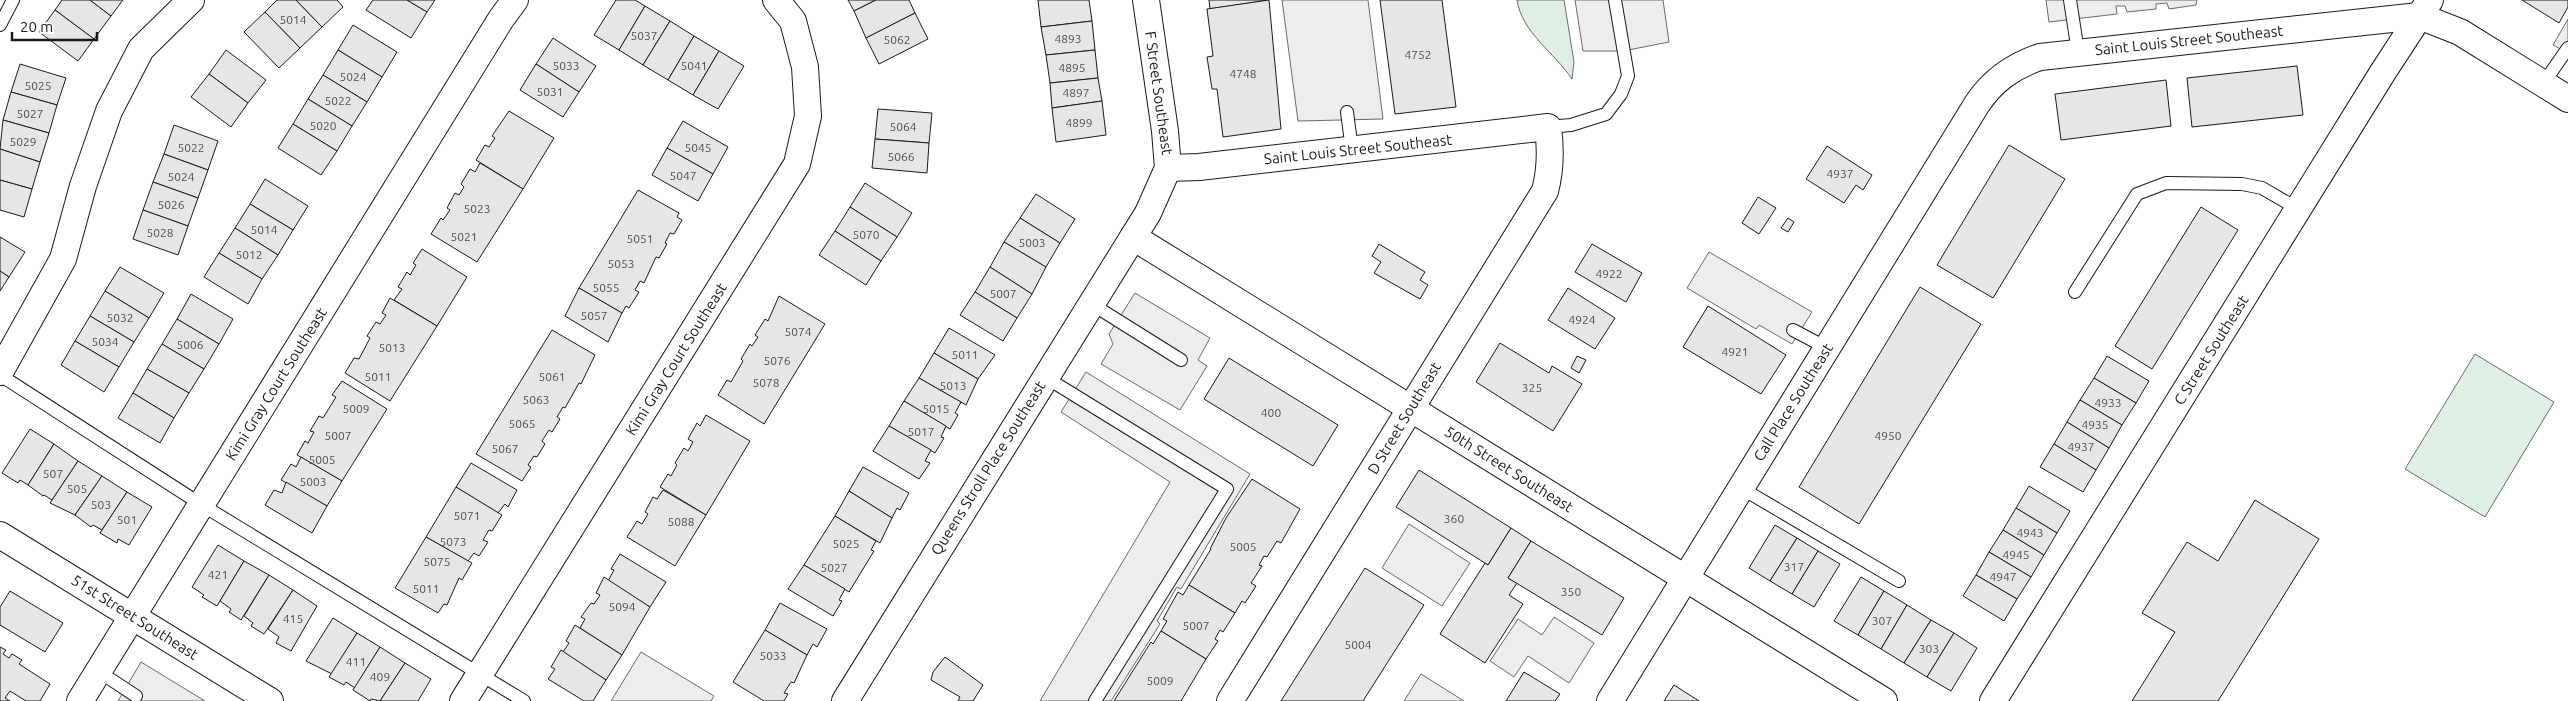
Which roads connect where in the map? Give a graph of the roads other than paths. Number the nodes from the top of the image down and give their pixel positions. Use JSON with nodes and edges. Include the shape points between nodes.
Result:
{"nodes":[{"id":1,"x":13,"y":0,"type":"edge"},
{"id":2,"x":191,"y":0,"type":"edge"},
{"id":3,"x":515,"y":0,"type":"edge"},
{"id":4,"x":776,"y":0,"type":"edge"},
{"id":5,"x":1146,"y":0,"type":"edge"},
{"id":6,"x":1615,"y":0,"type":"edge"},
{"id":7,"x":2070,"y":0,"type":"edge"},
{"id":8,"x":2424,"y":8,"type":"edge"},
{"id":9,"x":0,"y":25,"type":"edge"},
{"id":10,"x":2568,"y":48,"type":"edge"},
{"id":11,"x":2078,"y":52,"type":"junction"},
{"id":12,"x":2543,"y":84,"type":"junction"},
{"id":13,"x":2568,"y":99,"type":"edge"},
{"id":14,"x":1977,"y":104,"type":"joint"},
{"id":15,"x":1347,"y":112,"type":"dead end"},
{"id":16,"x":1548,"y":127,"type":"junction"},
{"id":17,"x":1352,"y":150,"type":"junction"},
{"id":18,"x":1168,"y":168,"type":"junction"},
{"id":19,"x":2298,"y":209,"type":"junction"},
{"id":20,"x":1133,"y":237,"type":"junction"},
{"id":21,"x":2075,"y":292,"type":"dead end"},
{"id":22,"x":1090,"y":303,"type":"junction"},
{"id":23,"x":1793,"y":330,"type":"dead end"},
{"id":24,"x":1826,"y":348,"type":"junction"},
{"id":25,"x":1181,"y":360,"type":"dead end"},
{"id":26,"x":0,"y":373,"type":"edge"},
{"id":27,"x":1045,"y":377,"type":"junction"},
{"id":28,"x":1410,"y":407,"type":"junction"},
{"id":29,"x":1741,"y":488,"type":"junction"},
{"id":30,"x":202,"y":505,"type":"junction"},
{"id":31,"x":0,"y":534,"type":"edge"},
{"id":32,"x":1686,"y":578,"type":"junction"},
{"id":33,"x":1899,"y":581,"type":"dead end"},
{"id":34,"x":132,"y":616,"type":"junction"},
{"id":35,"x":98,"y":671,"type":"junction"},
{"id":36,"x":480,"y":674,"type":"junction"},
{"id":37,"x":136,"y":696,"type":"dead end"},
{"id":38,"x":80,"y":701,"type":"edge"},
{"id":39,"x":270,"y":701,"type":"edge"},
{"id":40,"x":463,"y":701,"type":"edge"},
{"id":41,"x":524,"y":701,"type":"edge"},
{"id":42,"x":845,"y":701,"type":"edge"},
{"id":43,"x":1095,"y":701,"type":"edge"},
{"id":44,"x":1230,"y":701,"type":"edge"},
{"id":45,"x":1610,"y":701,"type":"edge"},
{"id":46,"x":1884,"y":701,"type":"edge"},
{"id":47,"x":1992,"y":701,"type":"edge"}],
"edges":[{"from":1,"to":9,"type":"lane"},
{"from":2,"to":26,"type":"street","via":[[141,49],[109,111],[83,186],[64,259]]},
{"from":3,"to":30,"type":"street","name":"Kimi Gray Court Southeast"},
{"from":4,"to":36,"type":"street","name":"Kimi Gray Court Southeast","via":[[793,21],[805,67],[808,116],[797,164]]},
{"from":5,"to":18,"type":"street","name":"F Street Southeast"},
{"from":6,"to":16,"type":"lane","via":[[1628,76],[1620,94],[1606,114],[1571,125]]},
{"from":7,"to":11,"type":"lane"},
{"from":8,"to":11,"type":"street","name":"Saint Louis Street Southeast"},
{"from":8,"to":12,"type":"street"},
{"from":8,"to":19,"type":"street","name":"C Street Southeast"},
{"from":10,"to":12,"type":"lane"},
{"from":11,"to":14,"type":"street","name":"Saint Louis Street Southeast","via":[[2040,56],[2014,67],[1993,83]]},
{"from":12,"to":13,"type":"street"},
{"from":14,"to":24,"type":"street","name":"Call Place Southeast"},
{"from":15,"to":17,"type":"lane"},
{"from":16,"to":17,"type":"street","name":"Saint Louis Street Southeast"},
{"from":16,"to":28,"type":"street","name":"D Street Southeast","via":[[1551,170],[1545,191]]},
{"from":17,"to":18,"type":"street","name":"Saint Louis Street Southeast"},
{"from":18,"to":20,"type":"street","name":"F Street Southeast","via":[[1148,213]]},
{"from":19,"to":21,"type":"lane","via":[[2262,188],[2242,184],[2166,183],[2152,187],[2137,194]]},
{"from":19,"to":47,"type":"street","name":"C Street Southeast"},
{"from":20,"to":22,"type":"street","name":"Queens Stroll Place Southeast"},
{"from":20,"to":28,"type":"street","name":"50th Street Southeast"},
{"from":22,"to":25,"type":"lane"},
{"from":22,"to":27,"type":"street","name":"Queens Stroll Place Southeast"},
{"from":23,"to":24,"type":"lane"},
{"from":24,"to":29,"type":"street","name":"Call Place Southeast"},
{"from":26,"to":30,"type":"lane"},
{"from":27,"to":42,"type":"street","name":"Queens Stroll Place Southeast"},
{"from":27,"to":43,"type":"lane","via":[[1228,489]]},
{"from":28,"to":32,"type":"street","name":"50th Street Southeast"},
{"from":28,"to":44,"type":"street","name":"D Street Southeast"},
{"from":29,"to":32,"type":"street","name":"Call Place Southeast"},
{"from":29,"to":33,"type":"lane"},
{"from":30,"to":34,"type":"street","name":"Kimi Gray Court Southeast"},
{"from":30,"to":36,"type":"lane"},
{"from":31,"to":34,"type":"street","name":"51st Street Southeast"},
{"from":32,"to":45,"type":"street","name":"Call Place Southeast"},
{"from":32,"to":46,"type":"street","name":"50th Street Southeast"},
{"from":34,"to":35,"type":"street"},
{"from":34,"to":39,"type":"street","name":"51st Street Southeast"},
{"from":35,"to":37,"type":"lane"},
{"from":35,"to":38,"type":"street"},
{"from":36,"to":40,"type":"street","name":"Kimi Gray Court Southeast"},
{"from":36,"to":41,"type":"lane"}]}
